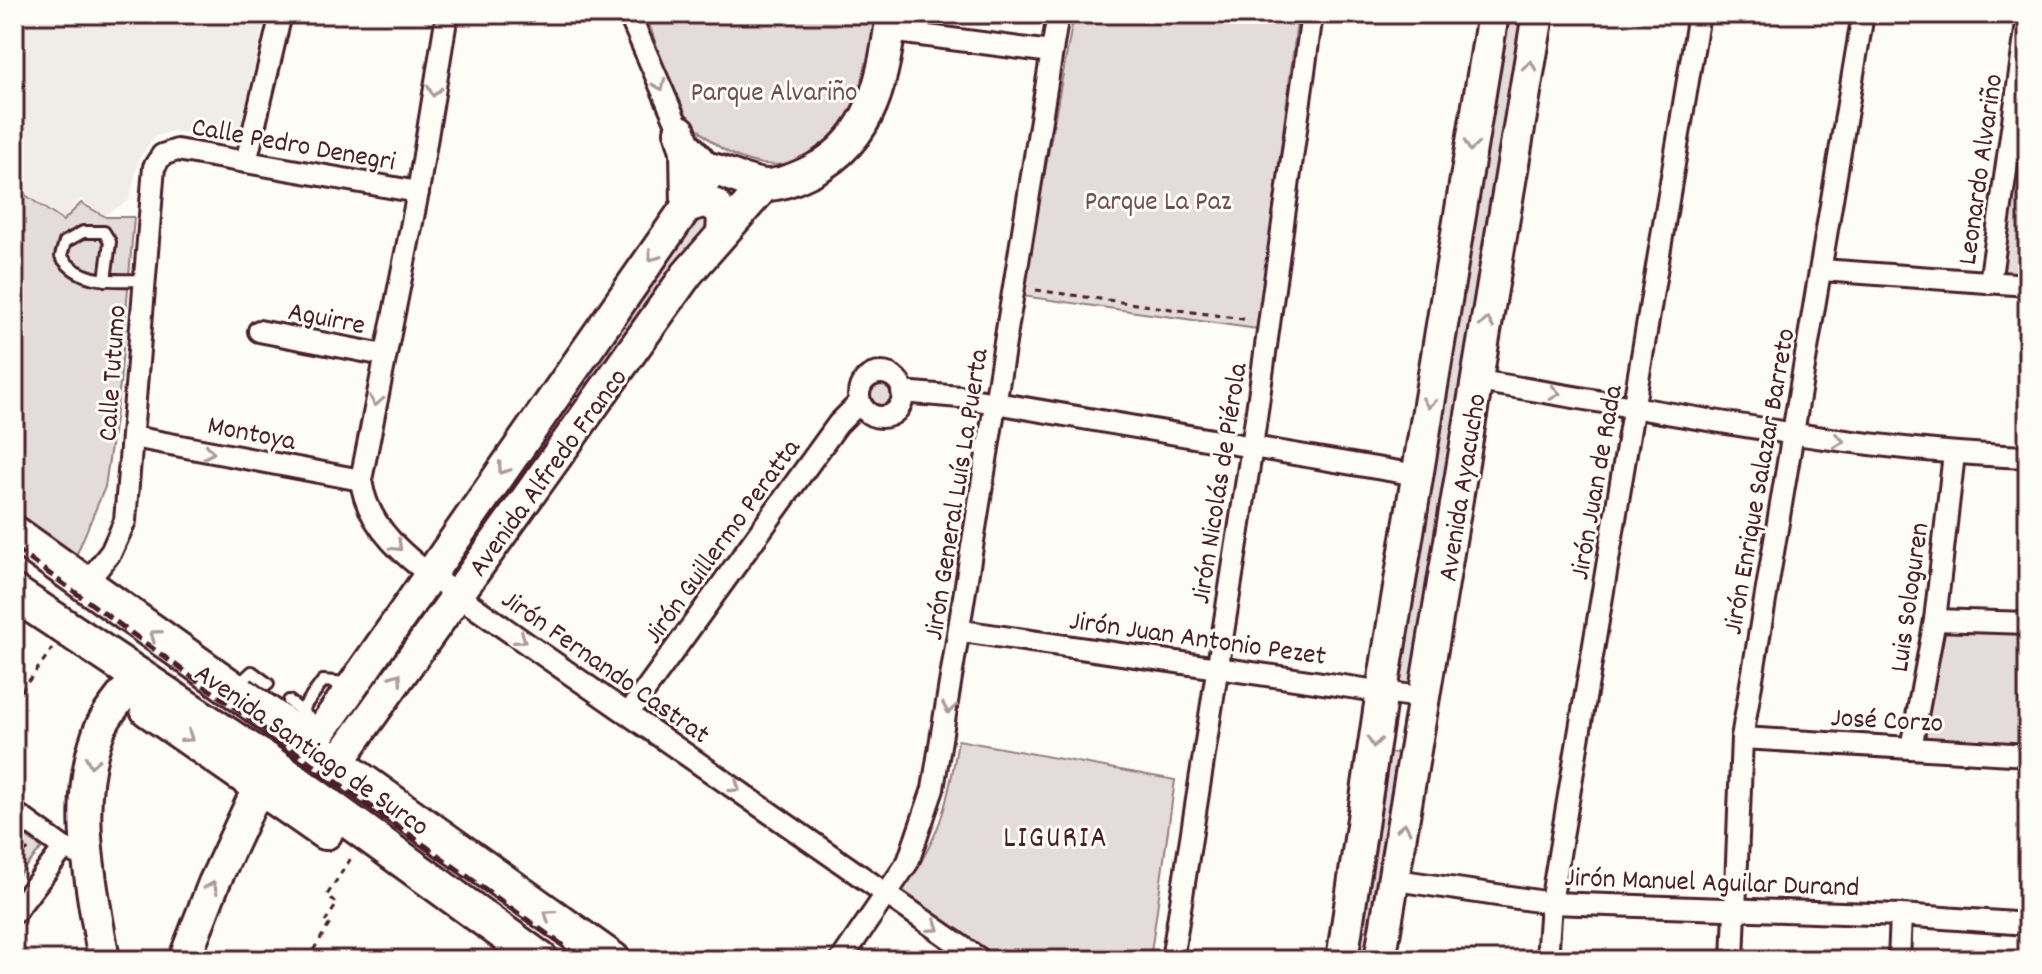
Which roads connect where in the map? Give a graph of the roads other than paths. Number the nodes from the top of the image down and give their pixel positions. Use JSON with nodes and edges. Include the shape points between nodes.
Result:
{"nodes":[{"id":1,"x":281,"y":14,"type":"edge"},
{"id":2,"x":447,"y":14,"type":"edge"},
{"id":3,"x":629,"y":14,"type":"edge"},
{"id":4,"x":1058,"y":14,"type":"edge"},
{"id":5,"x":1312,"y":14,"type":"edge"},
{"id":6,"x":1493,"y":14,"type":"edge"},
{"id":7,"x":1538,"y":14,"type":"edge"},
{"id":8,"x":1699,"y":14,"type":"edge"},
{"id":9,"x":1863,"y":14,"type":"edge"},
{"id":10,"x":2028,"y":16,"type":"edge"},
{"id":11,"x":891,"y":22,"type":"edge"},
{"id":12,"x":1051,"y":52,"type":"junction"},
{"id":13,"x":2020,"y":126,"type":"edge"},
{"id":14,"x":680,"y":131,"type":"junction"},
{"id":15,"x":162,"y":155,"type":"joint"},
{"id":16,"x":246,"y":162,"type":"junction"},
{"id":17,"x":713,"y":169,"type":"junction"},
{"id":18,"x":765,"y":185,"type":"junction"},
{"id":19,"x":418,"y":192,"type":"junction"},
{"id":20,"x":687,"y":207,"type":"junction"},
{"id":21,"x":722,"y":233,"type":"junction"},
{"id":22,"x":1822,"y":270,"type":"junction"},
{"id":23,"x":105,"y":280,"type":"junction"},
{"id":24,"x":145,"y":280,"type":"junction"},
{"id":25,"x":1990,"y":283,"type":"junction"},
{"id":26,"x":2028,"y":285,"type":"edge"},
{"id":27,"x":259,"y":331,"type":"dead end"},
{"id":28,"x":384,"y":355,"type":"junction"},
{"id":29,"x":1478,"y":381,"type":"junction"},
{"id":30,"x":902,"y":392,"type":"junction"},
{"id":31,"x":860,"y":402,"type":"junction"},
{"id":32,"x":997,"y":403,"type":"junction"},
{"id":33,"x":1635,"y":406,"type":"junction"},
{"id":34,"x":1790,"y":435,"type":"junction"},
{"id":35,"x":133,"y":437,"type":"junction"},
{"id":36,"x":1252,"y":447,"type":"junction"},
{"id":37,"x":1954,"y":454,"type":"junction"},
{"id":38,"x":2028,"y":457,"type":"edge"},
{"id":39,"x":1417,"y":475,"type":"junction"},
{"id":40,"x":361,"y":480,"type":"junction"},
{"id":41,"x":14,"y":533,"type":"edge"},
{"id":42,"x":429,"y":574,"type":"junction"},
{"id":43,"x":85,"y":585,"type":"junction"},
{"id":44,"x":457,"y":595,"type":"junction"},
{"id":45,"x":16,"y":596,"type":"edge"},
{"id":46,"x":1935,"y":620,"type":"junction"},
{"id":47,"x":2028,"y":623,"type":"edge"},
{"id":48,"x":962,"y":631,"type":"junction"},
{"id":49,"x":58,"y":632,"type":"junction"},
{"id":50,"x":1217,"y":667,"type":"junction"},
{"id":51,"x":268,"y":684,"type":"dead end"},
{"id":52,"x":352,"y":686,"type":"junction"},
{"id":53,"x":232,"y":691,"type":"junction"},
{"id":54,"x":1382,"y":691,"type":"junction"},
{"id":55,"x":124,"y":693,"type":"junction"},
{"id":56,"x":1426,"y":698,"type":"junction"},
{"id":57,"x":289,"y":701,"type":"dead end"},
{"id":58,"x":376,"y":708,"type":"junction"},
{"id":59,"x":628,"y":714,"type":"junction"},
{"id":60,"x":313,"y":738,"type":"junction"},
{"id":61,"x":1742,"y":738,"type":"junction"},
{"id":62,"x":1911,"y":748,"type":"junction"},
{"id":63,"x":2028,"y":755,"type":"edge"},
{"id":64,"x":259,"y":786,"type":"junction"},
{"id":65,"x":14,"y":812,"type":"edge"},
{"id":66,"x":76,"y":853,"type":"junction"},
{"id":67,"x":1396,"y":880,"type":"junction"},
{"id":68,"x":887,"y":894,"type":"junction"},
{"id":69,"x":1551,"y":903,"type":"junction"},
{"id":70,"x":1736,"y":908,"type":"junction"},
{"id":71,"x":14,"y":913,"type":"edge"},
{"id":72,"x":1901,"y":915,"type":"junction"},
{"id":73,"x":2028,"y":924,"type":"edge"},
{"id":74,"x":104,"y":960,"type":"edge"},
{"id":75,"x":184,"y":960,"type":"edge"},
{"id":76,"x":509,"y":960,"type":"edge"},
{"id":77,"x":541,"y":960,"type":"edge"},
{"id":78,"x":613,"y":960,"type":"edge"},
{"id":79,"x":841,"y":960,"type":"edge"},
{"id":80,"x":981,"y":960,"type":"edge"},
{"id":81,"x":1172,"y":960,"type":"edge"},
{"id":82,"x":1342,"y":960,"type":"edge"},
{"id":83,"x":1380,"y":960,"type":"edge"},
{"id":84,"x":1547,"y":960,"type":"edge"},
{"id":85,"x":1733,"y":960,"type":"edge"},
{"id":86,"x":1899,"y":960,"type":"edge"}],
"edges":[{"from":1,"to":16,"type":"street"},
{"from":2,"to":19,"type":"street","name":"Jirón Fernando Castrat","one_way":true},
{"from":3,"to":14,"type":"street","one_way":true},
{"from":4,"to":12,"type":"street","name":"Jirón General Luís La Puerta"},
{"from":5,"to":36,"type":"street","name":"Jirón Nicolás de Piérola"},
{"from":6,"to":39,"type":"street","name":"Avenida Ayacucho","one_way":true},
{"from":29,"to":7,"type":"street","name":"Avenida Ayacucho","one_way":true},
{"from":8,"to":33,"type":"street","name":"Jirón Juan de Rada"},
{"from":9,"to":22,"type":"street","name":"Jirón Enrique Salazar Barreto"},
{"from":10,"to":13,"type":"street","name":"Leonardo Alvariño"},
{"from":11,"to":12,"type":"street"},
{"from":11,"to":18,"type":"street","via":[[877,93],[852,143],[808,172]]},
{"from":12,"to":32,"type":"street","name":"Jirón General Luís La Puerta"},
{"from":13,"to":25,"type":"street","name":"Leonardo Alvariño"},
{"from":14,"to":17,"type":"street"},
{"from":14,"to":20,"type":"street","via":[[686,151]]},
{"from":15,"to":16,"type":"street","name":"Calle Pedro Denegri","via":[[177,150]]},
{"from":15,"to":24,"type":"street","name":"Calle Tutumo","via":[[154,167]]},
{"from":16,"to":19,"type":"street","name":"Calle Pedro Denegri"},
{"from":17,"to":18,"type":"street"},
{"from":17,"to":20,"type":"street","name":"Avenida Alfredo Franco"},
{"from":18,"to":21,"type":"street","name":"Avenida Alfredo Franco"},
{"from":19,"to":28,"type":"street","name":"Jirón Fernando Castrat"},
{"from":20,"to":21,"type":"street","via":[[716,205],[723,217]]},
{"from":20,"to":42,"type":"street","name":"Avenida Alfredo Franco","one_way":true},
{"from":21,"to":44,"type":"street","name":"Avenida Alfredo Franco","via":[[687,274]]},
{"from":22,"to":25,"type":"street"},
{"from":22,"to":34,"type":"street","name":"Jirón Enrique Salazar Barreto"},
{"from":23,"to":23,"type":"lane","via":[[67,266],[61,256],[65,242],[83,232],[104,232],[110,242]]},
{"from":23,"to":24,"type":"lane"},
{"from":24,"to":35,"type":"street","name":"Calle Tutumo"},
{"from":25,"to":26,"type":"street"},
{"from":27,"to":28,"type":"street","name":"Aguirre"},
{"from":28,"to":40,"type":"street","name":"Jirón Fernando Castrat","one_way":true},
{"from":29,"to":33,"type":"street","one_way":true},
{"from":29,"to":56,"type":"street","name":"Avenida Ayacucho"},
{"from":30,"to":31,"type":"street","via":[[900,406],[889,415],[875,416]]},
{"from":30,"to":31,"type":"street","via":[[896,379],[876,374],[860,388]]},
{"from":30,"to":32,"type":"street"},
{"from":31,"to":59,"type":"street","name":"Jirón Guillermo Peratta","via":[[838,424]]},
{"from":32,"to":36,"type":"street"},
{"from":32,"to":48,"type":"street","name":"Jirón General Luís La Puerta"},
{"from":33,"to":34,"type":"street"},
{"from":33,"to":69,"type":"street","name":"Jirón Juan de Rada"},
{"from":34,"to":37,"type":"street","one_way":true},
{"from":34,"to":61,"type":"street","name":"Jirón Enrique Salazar Barreto"},
{"from":35,"to":40,"type":"street","name":"Montoya","one_way":true},
{"from":35,"to":43,"type":"street","name":"Calle Tutumo","via":[[125,521],[111,552]]},
{"from":36,"to":39,"type":"street"},
{"from":36,"to":50,"type":"street","name":"Jirón Nicolás de Piérola"},
{"from":37,"to":38,"type":"street"},
{"from":37,"to":46,"type":"street","name":"Luis Sologuren"},
{"from":39,"to":54,"type":"street","name":"Avenida Ayacucho"},
{"from":40,"to":42,"type":"street","name":"Jirón Fernando Castrat","one_way":true,"via":[[375,524]]},
{"from":41,"to":43,"type":"main road","name":"Avenida Santiago de Surco"},
{"from":42,"to":44,"type":"street","name":"Jirón Fernando Castrat"},
{"from":42,"to":52,"type":"street","name":"Avenida Alfredo Franco"},
{"from":53,"to":43,"type":"main road","name":"Avenida Santiago de Surco","one_way":true},
{"from":58,"to":44,"type":"street","name":"Avenida Alfredo Franco","one_way":true},
{"from":44,"to":59,"type":"street","name":"Jirón Fernando Castrat","one_way":true},
{"from":45,"to":49,"type":"main road","name":"Avenida Santiago de Surco"},
{"from":46,"to":47,"type":"street"},
{"from":46,"to":62,"type":"street","name":"Luis Sologuren"},
{"from":48,"to":50,"type":"street","name":"Jirón Juan Antonio Pezet"},
{"from":48,"to":68,"type":"street","name":"Jirón General Luís La Puerta","one_way":true,"via":[[930,805],[915,847]]},
{"from":49,"to":55,"type":"main road","name":"Avenida Santiago de Surco"},
{"from":49,"to":77,"type":"main road","name":"Avenida Santiago de Surco","via":[[272,765]]},
{"from":50,"to":54,"type":"street","name":"Jirón Juan Antonio Pezet"},
{"from":50,"to":81,"type":"street","name":"Jirón Nicolás de Piérola"},
{"from":51,"to":53,"type":"lane","via":[[252,672]]},
{"from":52,"to":58,"type":"street"},
{"from":52,"to":60,"type":"street","name":"Avenida Alfredo Franco"},
{"from":53,"to":60,"type":"main road","name":"Avenida Santiago de Surco"},
{"from":54,"to":56,"type":"street","name":"Jirón Juan Antonio Pezet"},
{"from":54,"to":82,"type":"street","name":"Avenida Ayacucho","one_way":true},
{"from":55,"to":64,"type":"main road","name":"Avenida Santiago de Surco","one_way":true},
{"from":55,"to":66,"type":"street","one_way":true,"via":[[98,734]]},
{"from":67,"to":56,"type":"street","name":"Avenida Ayacucho","one_way":true},
{"from":57,"to":60,"type":"lane"},
{"from":58,"to":60,"type":"street","name":"Avenida Alfredo Franco"},
{"from":59,"to":68,"type":"street","name":"Jirón Fernando Castrat","one_way":true},
{"from":78,"to":60,"type":"main road","name":"Avenida Santiago de Surco","one_way":true},
{"from":61,"to":62,"type":"street","name":"José Corzo"},
{"from":61,"to":70,"type":"street","name":"Jirón Enrique Salazar Barreto"},
{"from":62,"to":63,"type":"street","name":"José Corzo"},
{"from":75,"to":64,"type":"street","one_way":true},
{"from":64,"to":76,"type":"main road","name":"Avenida Santiago de Surco"},
{"from":65,"to":66,"type":"street"},
{"from":66,"to":71,"type":"street"},
{"from":66,"to":74,"type":"street"},
{"from":67,"to":69,"type":"street","name":"Jirón Manuel Aguilar Durand"},
{"from":67,"to":83,"type":"street","name":"Avenida Ayacucho"},
{"from":68,"to":79,"type":"street","name":"Jirón General Luís La Puerta"},
{"from":68,"to":80,"type":"street","name":"Jirón Fernando Castrat","one_way":true},
{"from":69,"to":70,"type":"street","name":"Jirón Manuel Aguilar Durand"},
{"from":69,"to":84,"type":"street","name":"Jirón Juan de Rada"},
{"from":70,"to":72,"type":"street","name":"Jirón Manuel Aguilar Durand"},
{"from":70,"to":85,"type":"street","name":"Jirón Enrique Salazar Barreto"},
{"from":72,"to":73,"type":"street","name":"Jirón Manuel Aguilar Durand"},
{"from":72,"to":86,"type":"street"}]}
